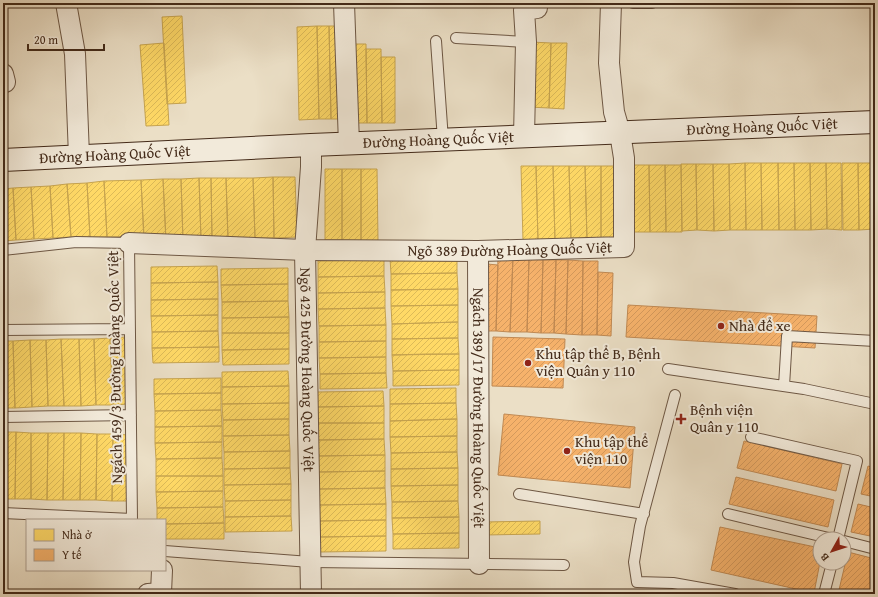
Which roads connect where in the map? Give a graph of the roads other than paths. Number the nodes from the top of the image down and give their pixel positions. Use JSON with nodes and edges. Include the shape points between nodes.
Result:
{"nodes":[{"id":1,"x":66,"y":3,"type":"edge"},
{"id":2,"x":344,"y":3,"type":"edge"},
{"id":3,"x":537,"y":3,"type":"edge"},
{"id":4,"x":611,"y":3,"type":"edge"},
{"id":5,"x":633,"y":3,"type":"edge"},
{"id":6,"x":652,"y":3,"type":"edge"},
{"id":7,"x":456,"y":38,"type":"dead end"},
{"id":8,"x":436,"y":41,"type":"dead end"},
{"id":9,"x":526,"y":42,"type":"junction"},
{"id":10,"x":3,"y":74,"type":"edge"},
{"id":11,"x":3,"y":82,"type":"edge"},
{"id":12,"x":875,"y":122,"type":"edge"},
{"id":13,"x":620,"y":134,"type":"junction"},
{"id":14,"x":524,"y":137,"type":"junction"},
{"id":15,"x":443,"y":140,"type":"junction"},
{"id":16,"x":349,"y":144,"type":"junction"},
{"id":17,"x":310,"y":145,"type":"junction"},
{"id":18,"x":79,"y":156,"type":"junction"},
{"id":19,"x":3,"y":160,"type":"edge"},
{"id":20,"x":129,"y":243,"type":"junction"},
{"id":21,"x":3,"y":250,"type":"edge"},
{"id":22,"x":305,"y":250,"type":"junction"},
{"id":23,"x":478,"y":252,"type":"junction"},
{"id":24,"x":130,"y":329,"type":"junction"},
{"id":25,"x":3,"y":330,"type":"edge"},
{"id":26,"x":875,"y":341,"type":"edge"},
{"id":27,"x":668,"y":369,"type":"dead end"},
{"id":28,"x":784,"y":386,"type":"junction"},
{"id":29,"x":675,"y":395,"type":"dead end"},
{"id":30,"x":875,"y":404,"type":"edge"},
{"id":31,"x":132,"y":414,"type":"junction"},
{"id":32,"x":3,"y":417,"type":"edge"},
{"id":33,"x":751,"y":437,"type":"dead end"},
{"id":34,"x":519,"y":494,"type":"dead end"},
{"id":35,"x":3,"y":513,"type":"edge"},
{"id":36,"x":644,"y":514,"type":"junction"},
{"id":37,"x":728,"y":514,"type":"dead end"},
{"id":38,"x":132,"y":519,"type":"edge"},
{"id":39,"x":840,"y":531,"type":"edge"},
{"id":40,"x":812,"y":534,"type":"edge"},
{"id":41,"x":852,"y":544,"type":"edge"},
{"id":42,"x":875,"y":549,"type":"edge"},
{"id":43,"x":166,"y":551,"type":"edge"},
{"id":44,"x":310,"y":562,"type":"junction"},
{"id":45,"x":479,"y":564,"type":"junction"},
{"id":46,"x":564,"y":565,"type":"dead end"},
{"id":47,"x":162,"y":571,"type":"edge"},
{"id":48,"x":830,"y":571,"type":"edge"},
{"id":49,"x":148,"y":594,"type":"edge"},
{"id":50,"x":311,"y":594,"type":"edge"},
{"id":51,"x":735,"y":594,"type":"edge"},
{"id":52,"x":824,"y":594,"type":"edge"}],
"edges":[{"from":1,"to":18,"type":"street","via":[[75,54]]},
{"from":2,"to":16,"type":"street"},
{"from":3,"to":9,"type":"street","via":[[537,8],[524,10]]},
{"from":4,"to":13,"type":"street","via":[[609,63],[614,112]]},
{"from":5,"to":6,"type":"lane"},
{"from":7,"to":9,"type":"lane"},
{"from":8,"to":15,"type":"lane"},
{"from":9,"to":14,"type":"street"},
{"from":10,"to":11,"type":"street"},
{"from":12,"to":13,"type":"main road","name":"Đường Hoàng Quốc Việt"},
{"from":13,"to":14,"type":"main road","name":"Đường Hoàng Quốc Việt"},
{"from":13,"to":23,"type":"street","name":"Ngõ 389 Đường Hoàng Quốc Việt","via":[[624,158],[624,247]]},
{"from":14,"to":15,"type":"main road","name":"Đường Hoàng Quốc Việt"},
{"from":15,"to":16,"type":"main road","name":"Đường Hoàng Quốc Việt"},
{"from":16,"to":17,"type":"main road","name":"Đường Hoàng Quốc Việt"},
{"from":17,"to":18,"type":"main road","name":"Đường Hoàng Quốc Việt"},
{"from":17,"to":22,"type":"street","name":"Ngõ 425 Đường Hoàng Quốc Việt","via":[[311,168]]},
{"from":18,"to":19,"type":"main road","name":"Đường Hoàng Quốc Việt"},
{"from":20,"to":21,"type":"lane","name":"Ngách 459/3 Đường Hoàng Quốc Việt","via":[[76,242]]},
{"from":20,"to":22,"type":"street","name":"Ngõ 389 Đường Hoàng Quốc Việt"},
{"from":20,"to":24,"type":"lane","name":"Ngách 459/3 Đường Hoàng Quốc Việt"},
{"from":22,"to":23,"type":"street","name":"Ngõ 389 Đường Hoàng Quốc Việt"},
{"from":22,"to":44,"type":"street","name":"Ngõ 425 Đường Hoàng Quốc Việt"},
{"from":23,"to":45,"type":"street","name":"Ngách 389/17 Đường Hoàng Quốc Việt"},
{"from":24,"to":25,"type":"lane"},
{"from":24,"to":31,"type":"lane","name":"Ngách 459/3 Đường Hoàng Quốc Việt"},
{"from":26,"to":28,"type":"lane","via":[[787,336]]},
{"from":27,"to":28,"type":"lane"},
{"from":28,"to":30,"type":"lane"},
{"from":29,"to":36,"type":"lane"},
{"from":31,"to":32,"type":"lane"},
{"from":31,"to":38,"type":"lane","name":"Ngách 459/3 Đường Hoàng Quốc Việt"},
{"from":33,"to":39,"type":"lane","via":[[858,461]]},
{"from":34,"to":36,"type":"lane"},
{"from":35,"to":38,"type":"lane"},
{"from":36,"to":51,"type":"lane","via":[[634,562],[637,582],[673,583]]},
{"from":37,"to":40,"type":"lane"},
{"from":41,"to":42,"type":"lane"},
{"from":43,"to":44,"type":"lane"},
{"from":44,"to":45,"type":"lane"},
{"from":44,"to":50,"type":"street","name":"Ngõ 425 Đường Hoàng Quốc Việt"},
{"from":45,"to":46,"type":"lane"},
{"from":47,"to":49,"type":"street","via":[[161,593]]},
{"from":48,"to":52,"type":"lane"}]}
